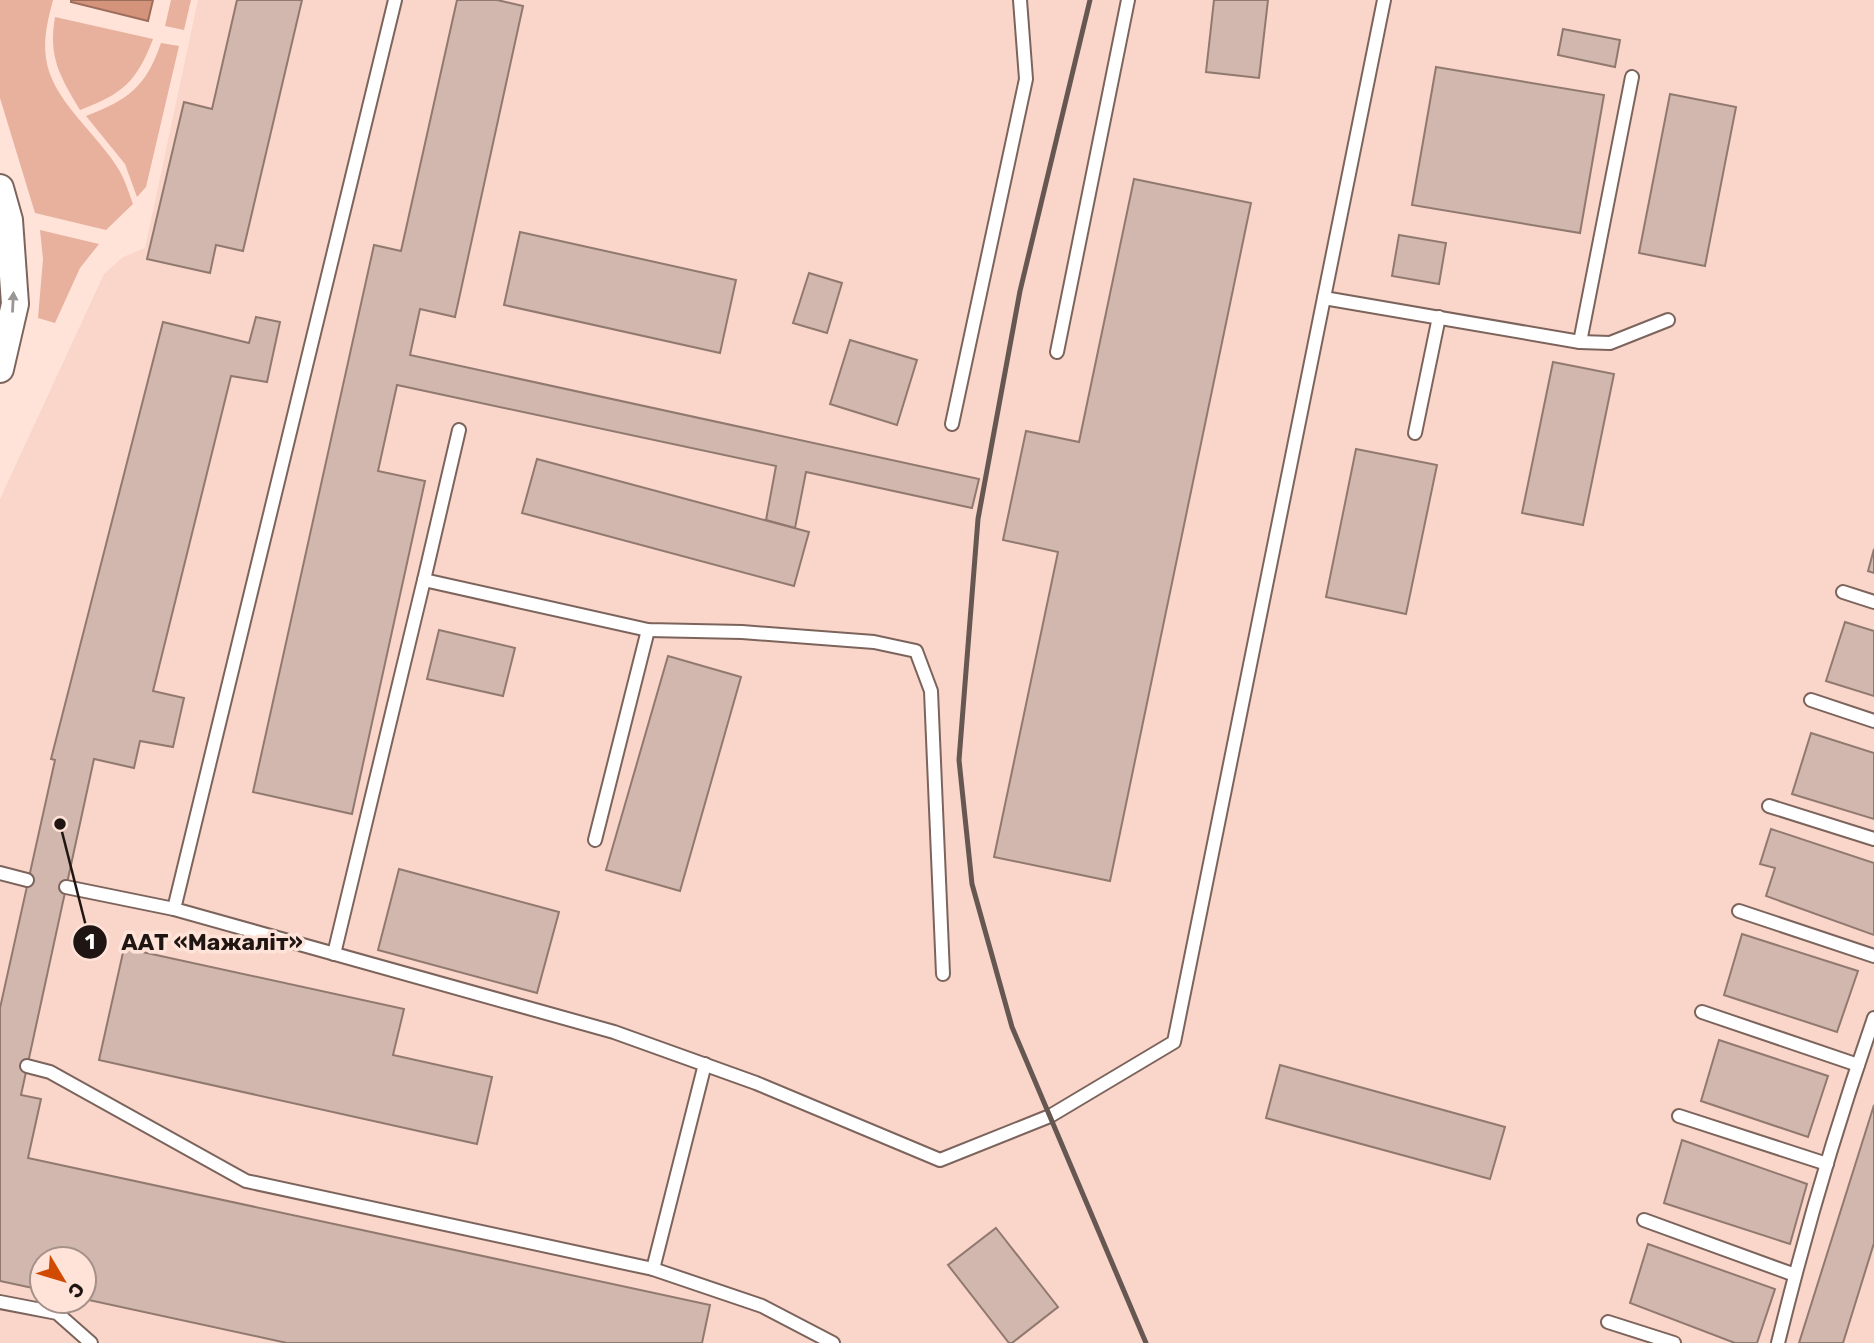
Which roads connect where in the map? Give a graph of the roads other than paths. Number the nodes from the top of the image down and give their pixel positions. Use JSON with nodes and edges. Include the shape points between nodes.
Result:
{"nodes":[{"id":1,"x":395,"y":0,"type":"edge"},
{"id":2,"x":1020,"y":0,"type":"edge"},
{"id":3,"x":1128,"y":0,"type":"edge"},
{"id":4,"x":1384,"y":0,"type":"edge"},
{"id":5,"x":1632,"y":77,"type":"dead end"},
{"id":6,"x":0,"y":188,"type":"edge"},
{"id":7,"x":1324,"y":298,"type":"junction"},
{"id":8,"x":1439,"y":317,"type":"junction"},
{"id":9,"x":1668,"y":320,"type":"dead end"},
{"id":10,"x":1580,"y":342,"type":"junction"},
{"id":11,"x":1057,"y":352,"type":"dead end"},
{"id":12,"x":0,"y":369,"type":"edge"},
{"id":13,"x":952,"y":424,"type":"dead end"},
{"id":14,"x":459,"y":430,"type":"dead end"},
{"id":15,"x":1415,"y":433,"type":"dead end"},
{"id":16,"x":424,"y":580,"type":"junction"},
{"id":17,"x":1843,"y":593,"type":"dead end"},
{"id":18,"x":1874,"y":602,"type":"edge"},
{"id":19,"x":648,"y":630,"type":"junction"},
{"id":20,"x":1811,"y":699,"type":"dead end"},
{"id":21,"x":1874,"y":721,"type":"edge"},
{"id":22,"x":1769,"y":806,"type":"dead end"},
{"id":23,"x":1874,"y":839,"type":"edge"},
{"id":24,"x":594,"y":840,"type":"dead end"},
{"id":25,"x":0,"y":873,"type":"edge"},
{"id":26,"x":27,"y":880,"type":"dead end"},
{"id":27,"x":66,"y":887,"type":"dead end"},
{"id":28,"x":174,"y":909,"type":"junction"},
{"id":29,"x":1739,"y":911,"type":"dead end"},
{"id":30,"x":334,"y":954,"type":"junction"},
{"id":31,"x":1874,"y":956,"type":"edge"},
{"id":32,"x":943,"y":974,"type":"dead end"},
{"id":33,"x":1702,"y":1012,"type":"dead end"},
{"id":34,"x":1874,"y":1018,"type":"edge"},
{"id":35,"x":705,"y":1064,"type":"junction"},
{"id":36,"x":1858,"y":1065,"type":"junction"},
{"id":37,"x":27,"y":1066,"type":"dead end"},
{"id":38,"x":1679,"y":1116,"type":"dead end"},
{"id":39,"x":1827,"y":1164,"type":"junction"},
{"id":40,"x":1644,"y":1220,"type":"dead end"},
{"id":41,"x":653,"y":1269,"type":"junction"},
{"id":42,"x":1795,"y":1275,"type":"junction"},
{"id":43,"x":0,"y":1302,"type":"edge"},
{"id":44,"x":1608,"y":1322,"type":"dead end"},
{"id":45,"x":90,"y":1343,"type":"edge"},
{"id":46,"x":833,"y":1343,"type":"edge"},
{"id":47,"x":1674,"y":1343,"type":"edge"},
{"id":48,"x":1778,"y":1343,"type":"edge"}],
"edges":[{"from":1,"to":28,"type":"lane"},
{"from":2,"to":13,"type":"lane","via":[[1026,79]]},
{"from":3,"to":11,"type":"lane"},
{"from":4,"to":7,"type":"lane"},
{"from":5,"to":10,"type":"lane"},
{"from":12,"to":6,"type":"street","one_way":true,"via":[[15,304],[9,220]]},
{"from":7,"to":8,"type":"lane"},
{"from":7,"to":35,"type":"lane","via":[[1174,1042],[1050,1116],[940,1160]]},
{"from":8,"to":10,"type":"lane"},
{"from":8,"to":15,"type":"lane"},
{"from":9,"to":10,"type":"lane","via":[[1610,343]]},
{"from":14,"to":16,"type":"lane"},
{"from":16,"to":19,"type":"lane"},
{"from":16,"to":30,"type":"lane"},
{"from":17,"to":18,"type":"lane"},
{"from":19,"to":24,"type":"lane"},
{"from":19,"to":32,"type":"lane","via":[[874,642],[916,651],[931,691]]},
{"from":20,"to":21,"type":"lane"},
{"from":22,"to":23,"type":"lane"},
{"from":25,"to":26,"type":"lane"},
{"from":27,"to":28,"type":"lane"},
{"from":28,"to":30,"type":"lane"},
{"from":29,"to":31,"type":"lane"},
{"from":30,"to":35,"type":"lane","via":[[614,1032]]},
{"from":33,"to":36,"type":"lane"},
{"from":34,"to":36,"type":"lane"},
{"from":35,"to":41,"type":"lane"},
{"from":36,"to":39,"type":"lane"},
{"from":37,"to":41,"type":"lane","via":[[50,1072],[246,1181]]},
{"from":38,"to":39,"type":"lane"},
{"from":39,"to":42,"type":"lane"},
{"from":40,"to":42,"type":"lane"},
{"from":41,"to":46,"type":"lane","via":[[762,1306]]},
{"from":42,"to":48,"type":"lane"},
{"from":43,"to":45,"type":"lane","via":[[57,1313]]},
{"from":44,"to":47,"type":"lane"}]}
